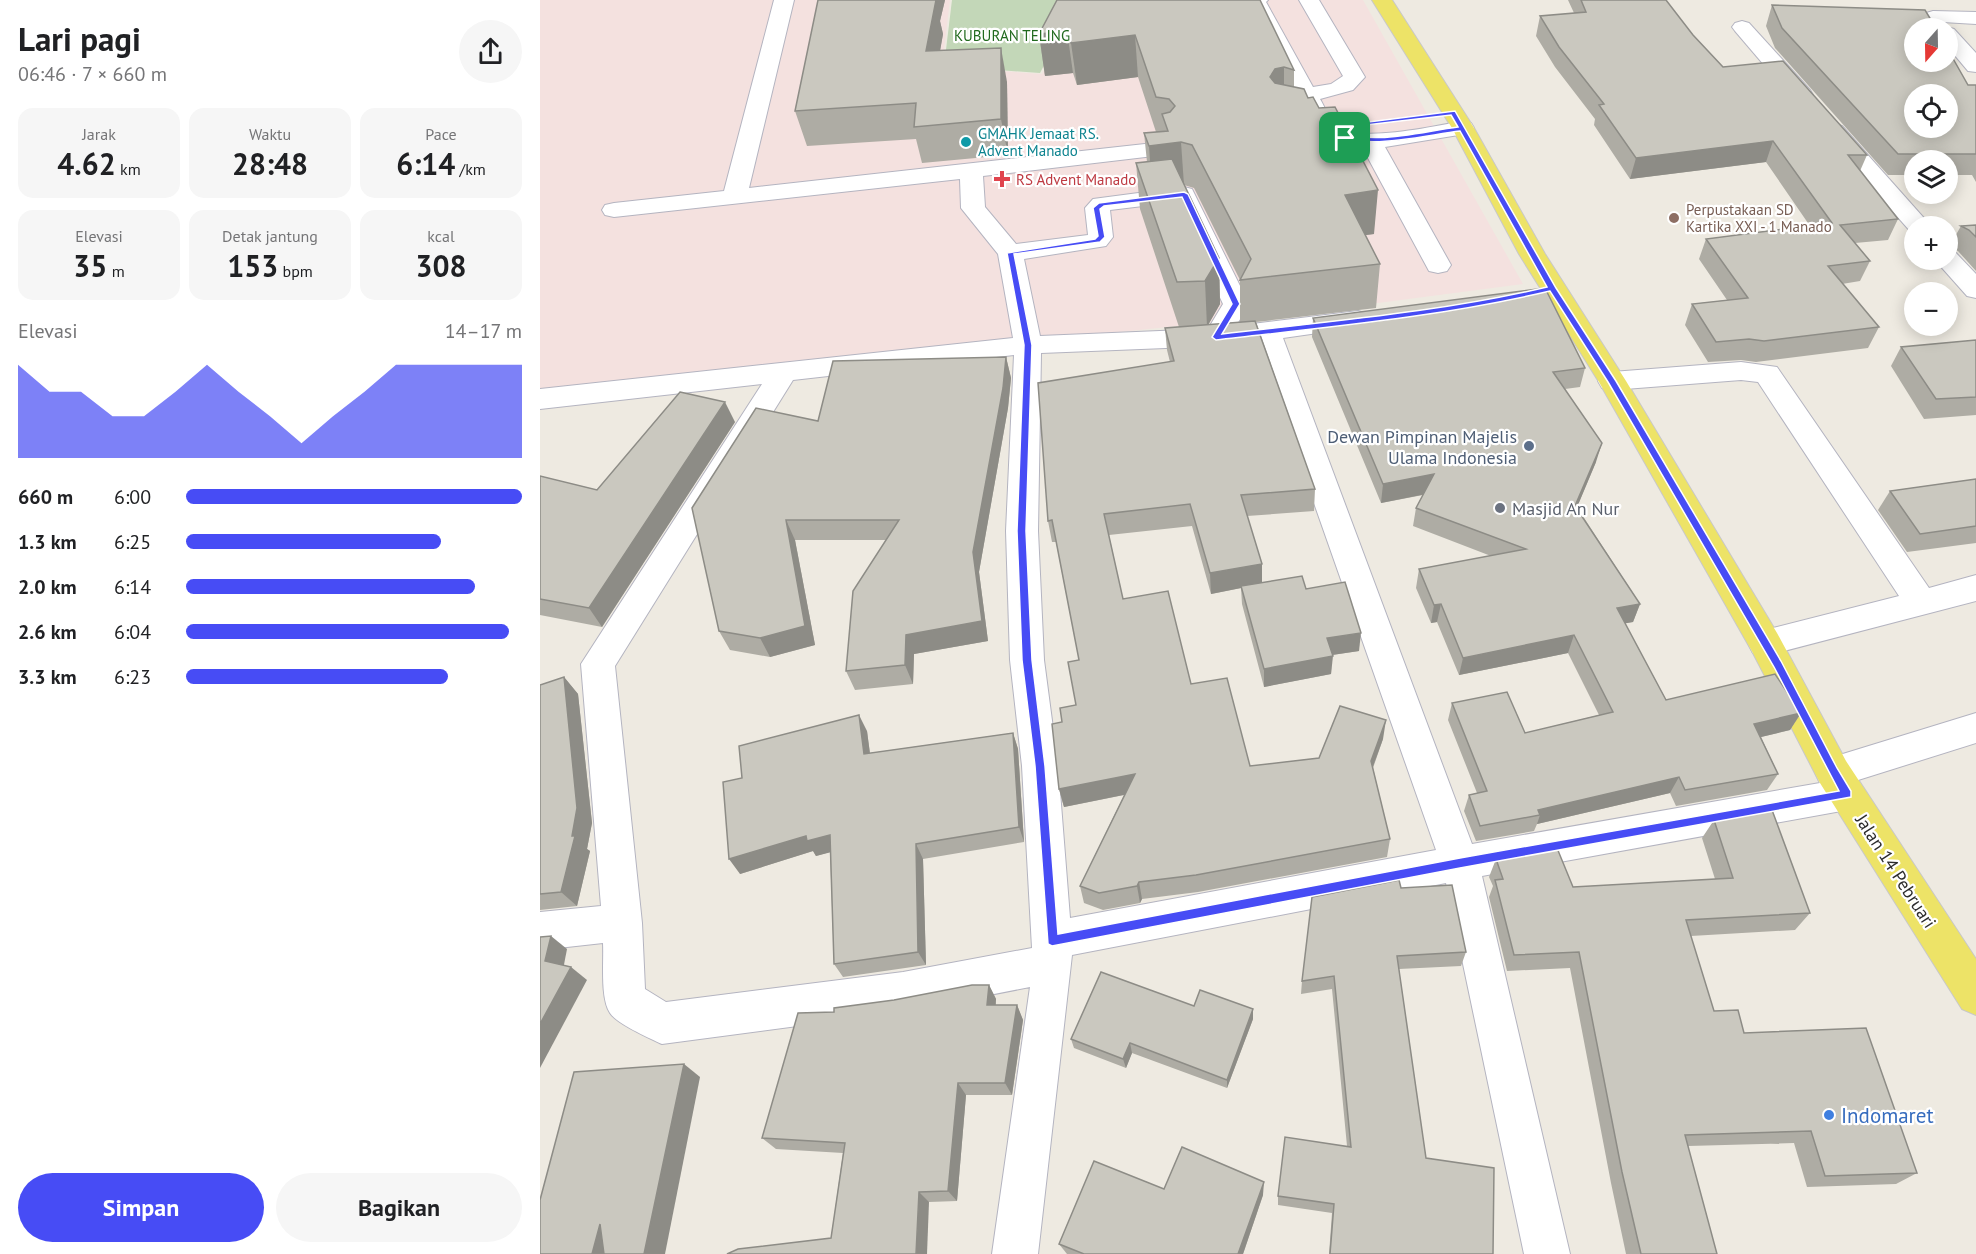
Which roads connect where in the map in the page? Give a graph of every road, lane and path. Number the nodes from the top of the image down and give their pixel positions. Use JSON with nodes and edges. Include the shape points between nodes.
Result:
{"nodes":[{"id":1,"x":784,"y":0,"type":"edge"},
{"id":2,"x":1258,"y":0,"type":"edge"},
{"id":3,"x":1309,"y":0,"type":"edge"},
{"id":4,"x":1382,"y":0,"type":"edge"},
{"id":5,"x":1932,"y":17,"type":"edge"},
{"id":6,"x":1976,"y":18,"type":"edge"},
{"id":7,"x":1742,"y":27,"type":"dead end"},
{"id":8,"x":1958,"y":46,"type":"edge"},
{"id":9,"x":1976,"y":66,"type":"edge"},
{"id":10,"x":1306,"y":94,"type":"junction"},
{"id":11,"x":1457,"y":120,"type":"junction"},
{"id":12,"x":1291,"y":127,"type":"edge"},
{"id":13,"x":1325,"y":128,"type":"junction"},
{"id":14,"x":1160,"y":141,"type":"edge"},
{"id":15,"x":1370,"y":141,"type":"junction"},
{"id":16,"x":971,"y":170,"type":"junction"},
{"id":17,"x":735,"y":196,"type":"junction"},
{"id":18,"x":614,"y":210,"type":"dead end"},
{"id":19,"x":1909,"y":216,"type":"edge"},
{"id":20,"x":1010,"y":253,"type":"junction"},
{"id":21,"x":1438,"y":265,"type":"dead end"},
{"id":22,"x":1958,"y":270,"type":"edge"},
{"id":23,"x":1976,"y":291,"type":"edge"},
{"id":24,"x":1382,"y":318,"type":"edge"},
{"id":25,"x":1267,"y":330,"type":"junction"},
{"id":26,"x":1216,"y":337,"type":"junction"},
{"id":27,"x":1028,"y":345,"type":"junction"},
{"id":28,"x":784,"y":372,"type":"junction"},
{"id":29,"x":1612,"y":381,"type":"junction"},
{"id":30,"x":540,"y":399,"type":"edge"},
{"id":31,"x":1976,"y":588,"type":"edge"},
{"id":32,"x":1921,"y":603,"type":"junction"},
{"id":33,"x":1765,"y":643,"type":"junction"},
{"id":34,"x":1976,"y":728,"type":"edge"},
{"id":35,"x":1840,"y":783,"type":"junction"},
{"id":36,"x":1460,"y":863,"type":"junction"},
{"id":37,"x":622,"y":923,"type":"junction"},
{"id":38,"x":540,"y":931,"type":"edge"},
{"id":39,"x":1053,"y":952,"type":"junction"},
{"id":40,"x":1976,"y":995,"type":"edge"},
{"id":41,"x":1015,"y":1254,"type":"edge"},
{"id":42,"x":1547,"y":1254,"type":"edge"}],
"edges":[{"from":1,"to":17,"type":"street"},
{"from":2,"to":10,"type":"street"},
{"from":3,"to":10,"type":"street","via":[[1354,77],[1349,84]]},
{"from":4,"to":11,"type":"main road","name":"Jalan 14 Pebruari"},
{"from":5,"to":6,"type":"street"},
{"from":7,"to":19,"type":"street"},
{"from":8,"to":9,"type":"street"},
{"from":10,"to":13,"type":"street"},
{"from":11,"to":13,"type":"street"},
{"from":11,"to":15,"type":"street"},
{"from":11,"to":29,"type":"main road","name":"Jalan 14 Pebruari","via":[[1540,291]]},
{"from":12,"to":13,"type":"street"},
{"from":13,"to":15,"type":"street","via":[[1345,138]]},
{"from":14,"to":16,"type":"street","via":[[1100,156]]},
{"from":15,"to":21,"type":"street"},
{"from":16,"to":17,"type":"street"},
{"from":16,"to":20,"type":"street","via":[[973,208]]},
{"from":17,"to":18,"type":"street"},
{"from":20,"to":26,"type":"street","via":[[1097,241],[1101,237],[1097,208],[1102,204],[1184,194],[1236,304]]},
{"from":20,"to":27,"type":"street"},
{"from":22,"to":23,"type":"street"},
{"from":24,"to":25,"type":"street"},
{"from":25,"to":26,"type":"street"},
{"from":25,"to":36,"type":"street"},
{"from":26,"to":27,"type":"street"},
{"from":27,"to":28,"type":"street"},
{"from":27,"to":39,"type":"street","via":[[1022,531],[1027,660],[1040,766]]},
{"from":28,"to":30,"type":"street"},
{"from":28,"to":37,"type":"street","via":[[598,664]]},
{"from":29,"to":32,"type":"street","via":[[1741,371],[1771,376]]},
{"from":29,"to":33,"type":"main road","name":"Jalan 14 Pebruari"},
{"from":31,"to":32,"type":"street"},
{"from":32,"to":33,"type":"street"},
{"from":33,"to":35,"type":"main road","name":"Jalan 14 Pebruari"},
{"from":34,"to":35,"type":"street"},
{"from":35,"to":36,"type":"street"},
{"from":35,"to":40,"type":"main road","name":"Jalan 14 Pebruari"},
{"from":36,"to":39,"type":"street"},
{"from":36,"to":42,"type":"street"},
{"from":37,"to":38,"type":"street"},
{"from":37,"to":39,"type":"street","via":[[625,1000],[662,1023],[903,992]]},
{"from":39,"to":41,"type":"street"}]}
